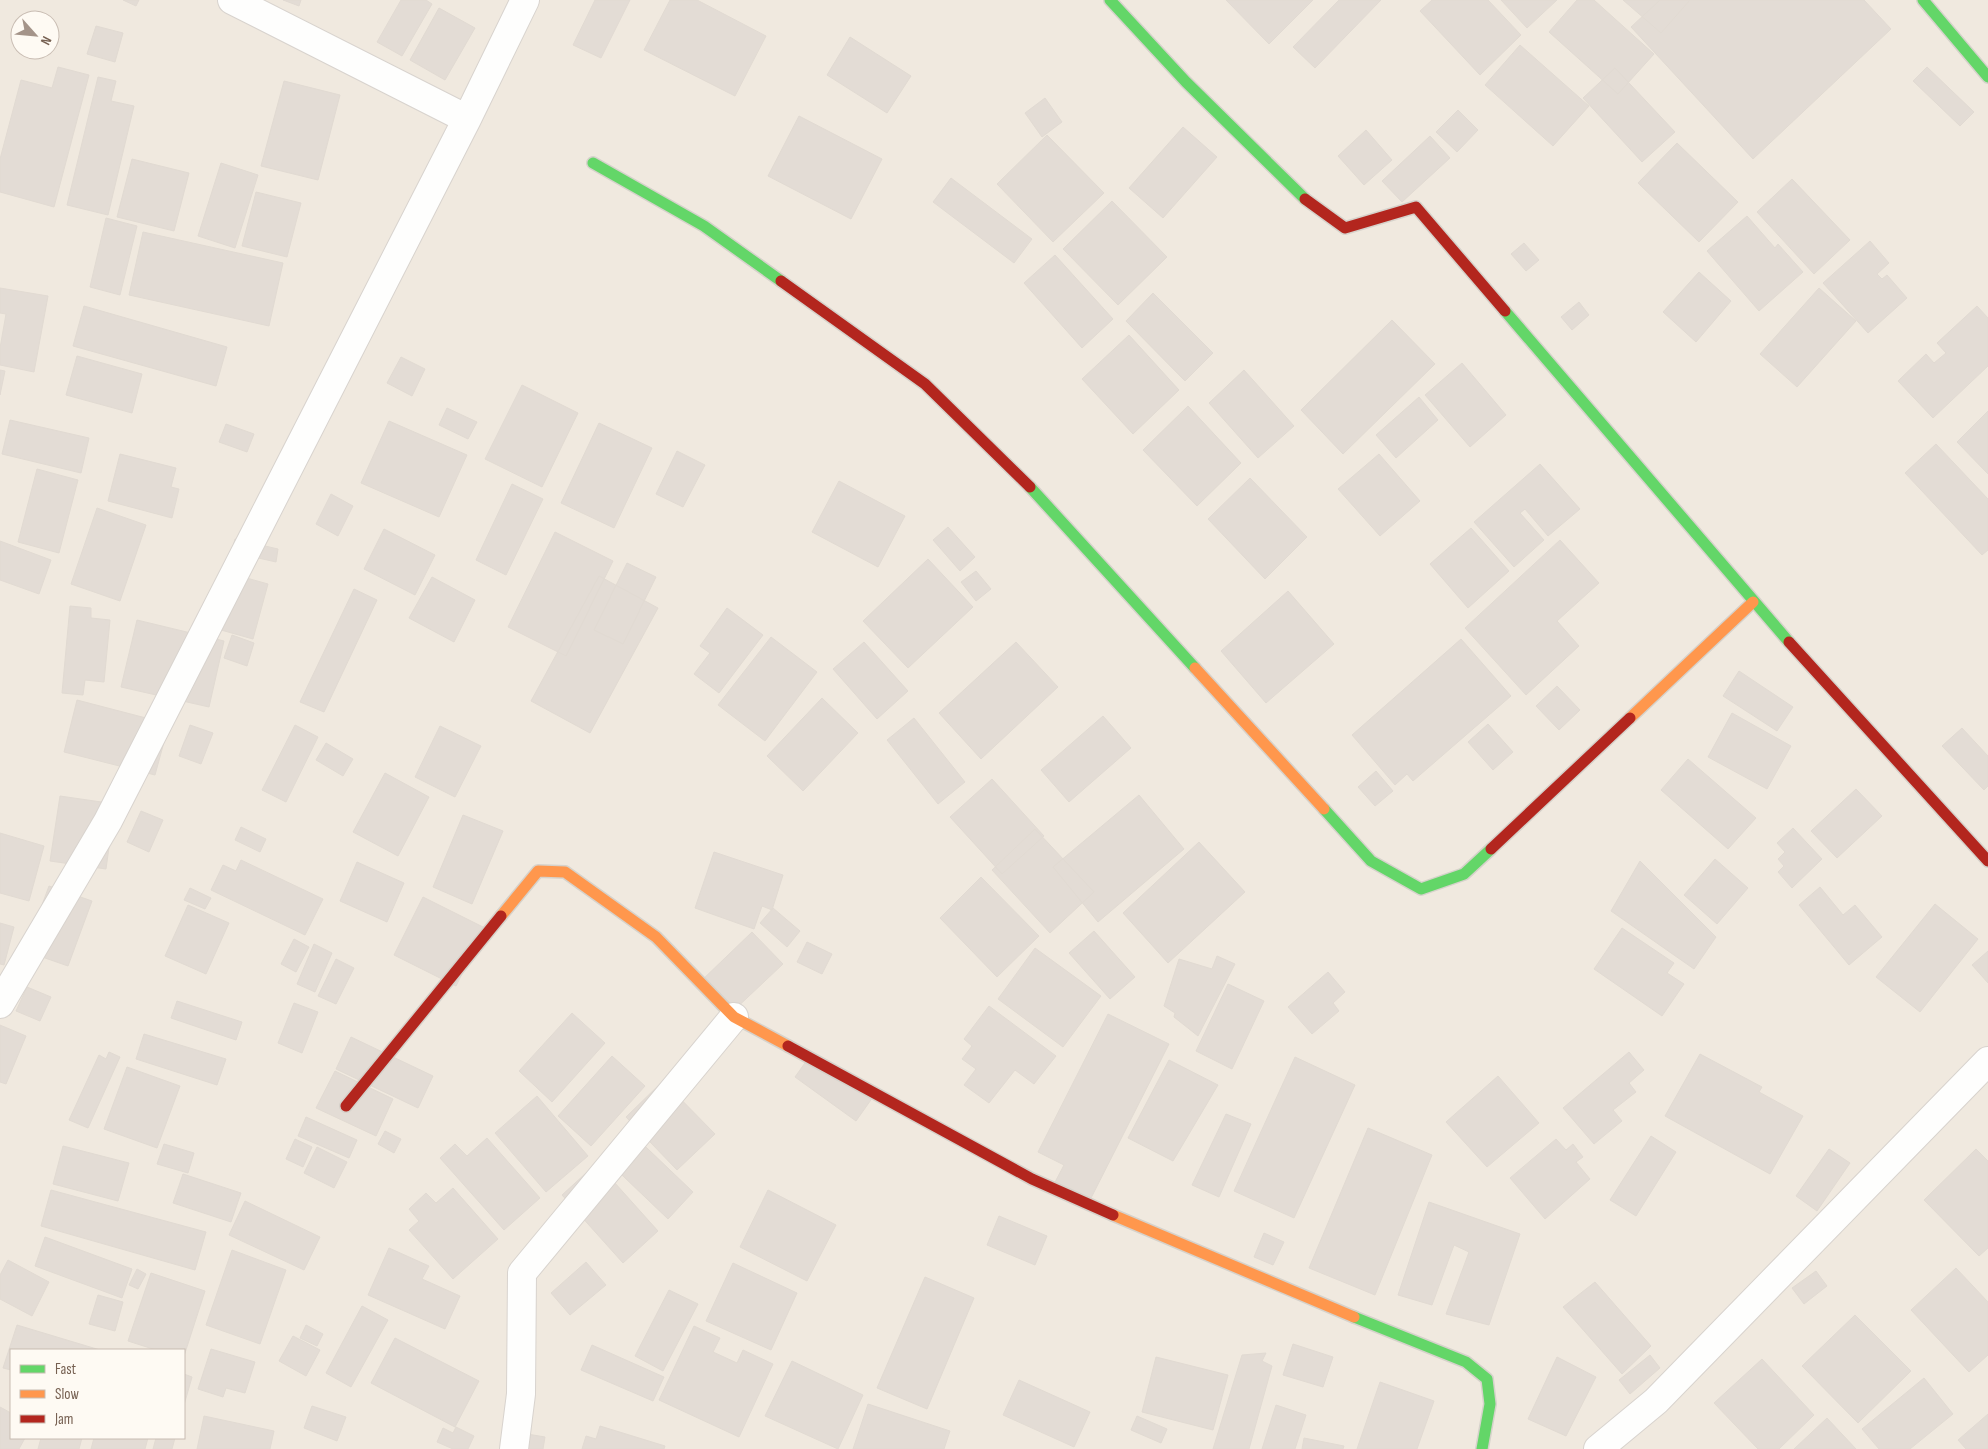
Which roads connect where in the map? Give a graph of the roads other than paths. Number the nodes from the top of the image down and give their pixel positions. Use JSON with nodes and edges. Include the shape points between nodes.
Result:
{"nodes":[{"id":1,"x":232,"y":0,"type":"edge"},
{"id":2,"x":525,"y":0,"type":"edge"},
{"id":3,"x":1110,"y":0,"type":"edge"},
{"id":4,"x":1923,"y":0,"type":"edge"},
{"id":5,"x":1988,"y":77,"type":"edge"},
{"id":6,"x":467,"y":119,"type":"junction"},
{"id":7,"x":593,"y":164,"type":"dead end"},
{"id":8,"x":1752,"y":602,"type":"junction"},
{"id":9,"x":1988,"y":861,"type":"edge"},
{"id":10,"x":0,"y":1004,"type":"edge"},
{"id":11,"x":734,"y":1017,"type":"junction"},
{"id":12,"x":1988,"y":1061,"type":"edge"},
{"id":13,"x":346,"y":1106,"type":"dead end"},
{"id":14,"x":514,"y":1449,"type":"edge"},
{"id":15,"x":1482,"y":1449,"type":"edge"},
{"id":16,"x":1598,"y":1449,"type":"edge"}],
"edges":[{"from":1,"to":6,"type":"street"},
{"from":2,"to":6,"type":"street"},
{"from":3,"to":8,"type":"street","via":[[1186,82],[1302,195],[1345,228],[1416,207]]},
{"from":4,"to":5,"type":"street"},
{"from":6,"to":10,"type":"street","via":[[108,820]]},
{"from":7,"to":8,"type":"street","via":[[704,226],[924,384],[1015,471],[1372,861],[1421,888],[1464,874]]},
{"from":8,"to":9,"type":"street"},
{"from":11,"to":13,"type":"street","via":[[656,936],[565,872],[538,871]]},
{"from":11,"to":14,"type":"street","via":[[522,1273],[521,1394]]},
{"from":11,"to":15,"type":"street","via":[[1032,1179],[1235,1268],[1466,1362],[1487,1379],[1490,1404]]},
{"from":12,"to":16,"type":"street","via":[[1656,1401]]}]}
